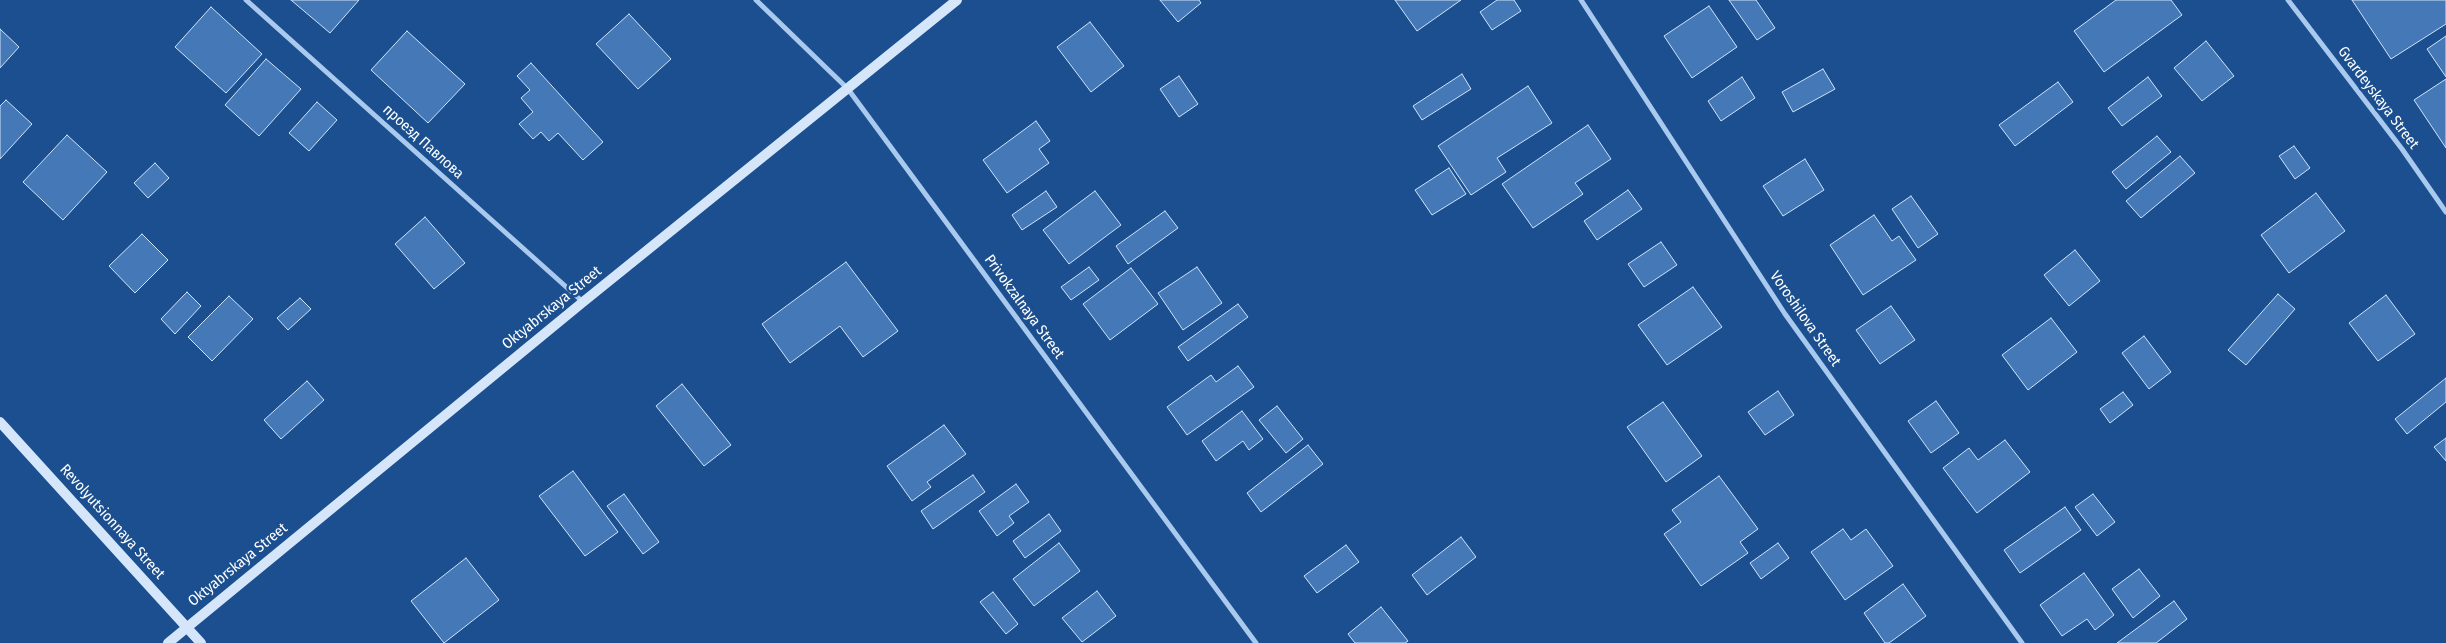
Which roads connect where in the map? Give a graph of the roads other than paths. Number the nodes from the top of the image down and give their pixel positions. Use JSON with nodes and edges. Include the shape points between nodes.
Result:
{"nodes":[{"id":1,"x":246,"y":0,"type":"edge"},
{"id":2,"x":756,"y":0,"type":"edge"},
{"id":3,"x":957,"y":0,"type":"edge"},
{"id":4,"x":1581,"y":0,"type":"edge"},
{"id":5,"x":2288,"y":0,"type":"edge"},
{"id":6,"x":848,"y":89,"type":"junction"},
{"id":7,"x":2446,"y":212,"type":"edge"},
{"id":8,"x":583,"y":302,"type":"junction"},
{"id":9,"x":0,"y":422,"type":"edge"},
{"id":10,"x":186,"y":627,"type":"junction"},
{"id":11,"x":168,"y":643,"type":"edge"},
{"id":12,"x":201,"y":643,"type":"edge"},
{"id":13,"x":1256,"y":643,"type":"edge"},
{"id":14,"x":2022,"y":643,"type":"edge"}],
"edges":[{"from":1,"to":8,"type":"street","name":"проезд Павлова"},
{"from":2,"to":6,"type":"street","name":"Privokzalnaya Street"},
{"from":3,"to":6,"type":"street","name":"Oktyabrskaya Street"},
{"from":4,"to":14,"type":"street","name":"Voroshilova Street","via":[[1785,314]]},
{"from":5,"to":7,"type":"street","name":"Gvardeyskaya Street"},
{"from":6,"to":8,"type":"street","name":"Oktyabrskaya Street"},
{"from":6,"to":13,"type":"street","name":"Privokzalnaya Street"},
{"from":8,"to":10,"type":"street","name":"Oktyabrskaya Street"},
{"from":9,"to":10,"type":"street","name":"Revolyutsionnaya Street"},
{"from":10,"to":11,"type":"street","name":"Oktyabrskaya Street"},
{"from":10,"to":12,"type":"street","name":"Revolyutsionnaya Street"}]}
